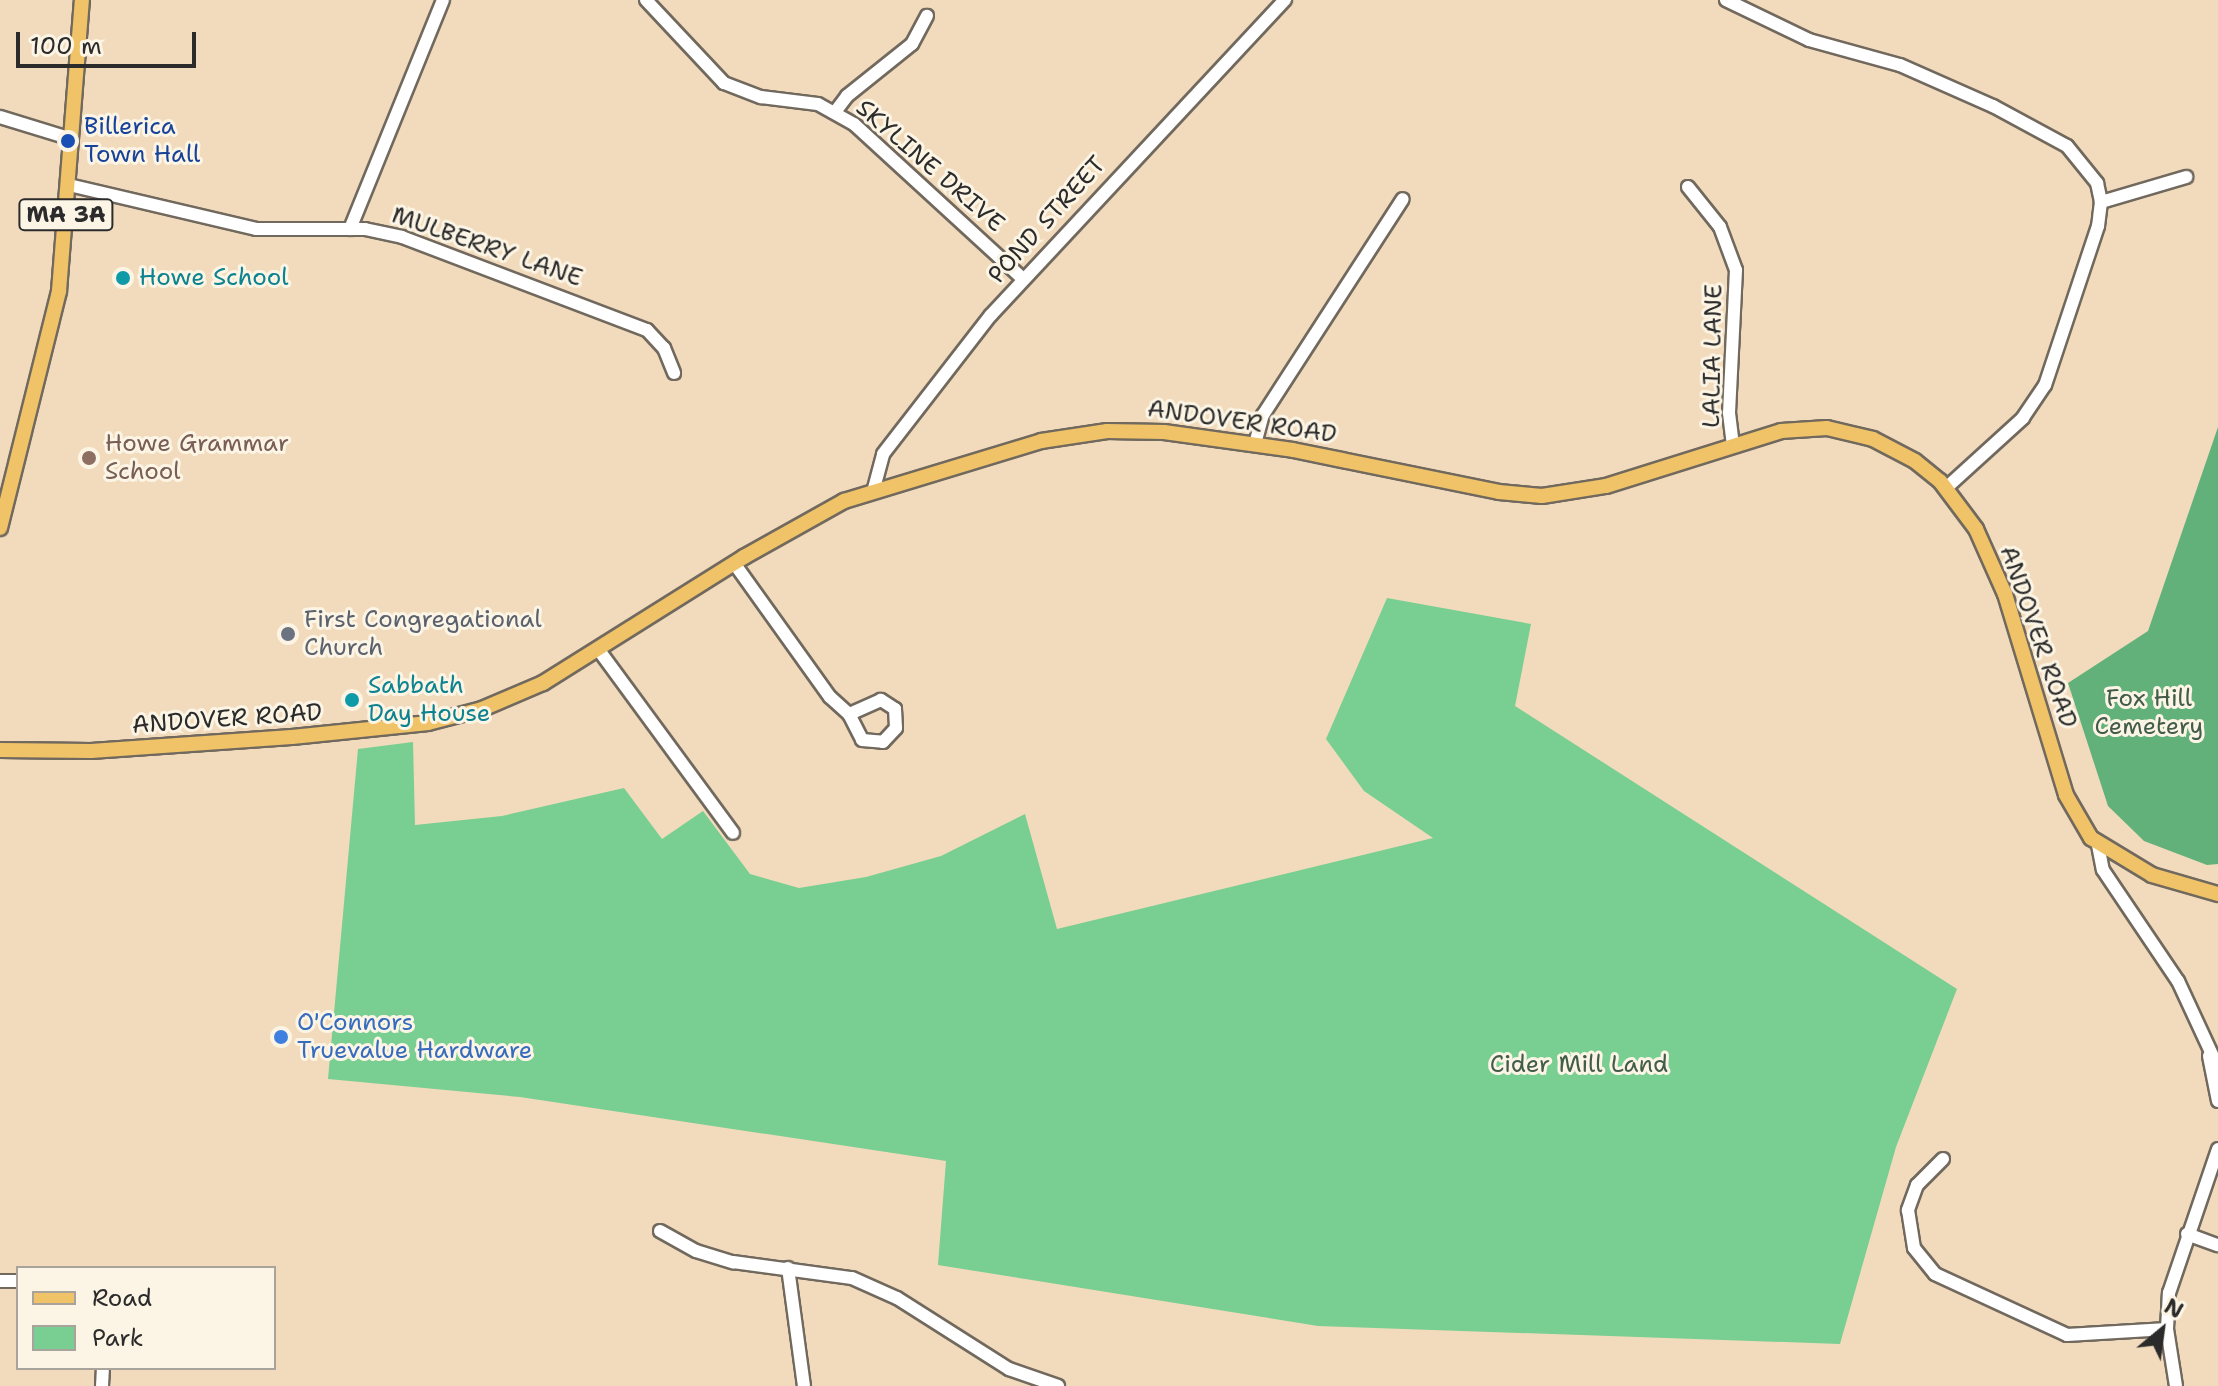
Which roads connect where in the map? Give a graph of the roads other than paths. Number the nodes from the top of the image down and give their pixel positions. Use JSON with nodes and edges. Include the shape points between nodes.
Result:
{"nodes":[{"id":1,"x":82,"y":0,"type":"edge"},
{"id":2,"x":443,"y":0,"type":"edge"},
{"id":3,"x":646,"y":0,"type":"edge"},
{"id":4,"x":1285,"y":0,"type":"edge"},
{"id":5,"x":1726,"y":0,"type":"edge"},
{"id":6,"x":927,"y":16,"type":"dead end"},
{"id":7,"x":835,"y":112,"type":"junction"},
{"id":8,"x":0,"y":117,"type":"edge"},
{"id":9,"x":72,"y":139,"type":"junction"},
{"id":10,"x":2186,"y":177,"type":"dead end"},
{"id":11,"x":69,"y":185,"type":"junction"},
{"id":12,"x":1688,"y":187,"type":"dead end"},
{"id":13,"x":1403,"y":199,"type":"dead end"},
{"id":14,"x":2101,"y":202,"type":"junction"},
{"id":15,"x":350,"y":229,"type":"junction"},
{"id":16,"x":1023,"y":279,"type":"junction"},
{"id":17,"x":674,"y":373,"type":"dead end"},
{"id":18,"x":1255,"y":444,"type":"junction"},
{"id":19,"x":1733,"y":444,"type":"junction"},
{"id":20,"x":1946,"y":488,"type":"junction"},
{"id":21,"x":873,"y":492,"type":"junction"},
{"id":22,"x":0,"y":528,"type":"edge"},
{"id":23,"x":734,"y":563,"type":"junction"},
{"id":24,"x":598,"y":649,"type":"junction"},
{"id":25,"x":849,"y":714,"type":"dead end"},
{"id":26,"x":0,"y":750,"type":"edge"},
{"id":27,"x":733,"y":833,"type":"dead end"},
{"id":28,"x":2098,"y":845,"type":"junction"},
{"id":29,"x":2218,"y":894,"type":"edge"},
{"id":30,"x":2209,"y":1052,"type":"junction"},
{"id":31,"x":2218,"y":1067,"type":"edge"},
{"id":32,"x":2218,"y":1101,"type":"edge"},
{"id":33,"x":2218,"y":1149,"type":"edge"},
{"id":34,"x":1943,"y":1159,"type":"dead end"},
{"id":35,"x":660,"y":1231,"type":"dead end"},
{"id":36,"x":2187,"y":1234,"type":"junction"},
{"id":37,"x":2218,"y":1245,"type":"edge"},
{"id":38,"x":788,"y":1268,"type":"junction"},
{"id":39,"x":2167,"y":1329,"type":"junction"},
{"id":40,"x":804,"y":1386,"type":"edge"},
{"id":41,"x":1058,"y":1386,"type":"edge"},
{"id":42,"x":2176,"y":1386,"type":"edge"}],
"edges":[{"from":1,"to":9,"type":"main road","number":"MA 3A"},
{"from":2,"to":15,"type":"street"},
{"from":3,"to":7,"type":"street","name":"SKYLINE DRIVE","via":[[724,83],[752,95],[803,101]]},
{"from":4,"to":16,"type":"street","name":"POND STREET"},
{"from":5,"to":14,"type":"street","via":[[1809,40],[1912,70],[2044,132],[2084,162]]},
{"from":6,"to":7,"type":"street","via":[[912,44]]},
{"from":7,"to":16,"type":"street","name":"SKYLINE DRIVE","via":[[867,135]]},
{"from":8,"to":9,"type":"street"},
{"from":9,"to":11,"type":"main road","number":"MA 3A"},
{"from":10,"to":14,"type":"street"},
{"from":11,"to":15,"type":"street","name":"MULBERRY LANE","via":[[256,229]]},
{"from":11,"to":22,"type":"main road","number":"MA 3A","via":[[59,291]]},
{"from":12,"to":19,"type":"street","name":"LALIA LANE","via":[[1720,227],[1736,270],[1729,413]]},
{"from":13,"to":18,"type":"street","via":[[1265,412]]},
{"from":14,"to":20,"type":"street","via":[[2090,254],[2040,394],[2010,430]]},
{"from":15,"to":17,"type":"street","name":"MULBERRY LANE","via":[[441,250],[647,330],[664,348]]},
{"from":16,"to":21,"type":"street","name":"POND STREET","via":[[883,454]]},
{"from":18,"to":19,"type":"main road","name":"ANDOVER ROAD","via":[[1542,496],[1606,486]]},
{"from":18,"to":21,"type":"main road","name":"ANDOVER ROAD","via":[[1136,429],[1085,434],[1008,448]]},
{"from":19,"to":20,"type":"main road","name":"ANDOVER ROAD","via":[[1805,428],[1841,430],[1902,452]]},
{"from":20,"to":28,"type":"main road","name":"ANDOVER ROAD","via":[[1993,565],[2066,795]]},
{"from":21,"to":23,"type":"main road","name":"ANDOVER ROAD","via":[[844,501]]},
{"from":23,"to":24,"type":"main road","name":"ANDOVER ROAD"},
{"from":23,"to":25,"type":"street","via":[[821,685]]},
{"from":24,"to":26,"type":"main road","name":"ANDOVER ROAD","via":[[510,701],[428,723],[167,747]]},
{"from":24,"to":27,"type":"street"},
{"from":28,"to":29,"type":"main road","name":"ANDOVER ROAD","via":[[2152,875]]},
{"from":28,"to":30,"type":"street","via":[[2103,870],[2178,981]]},
{"from":30,"to":31,"type":"street"},
{"from":30,"to":32,"type":"street"},
{"from":33,"to":36,"type":"street"},
{"from":34,"to":39,"type":"street","via":[[1917,1185],[1908,1210],[1914,1248],[1935,1274],[2067,1335]]},
{"from":35,"to":38,"type":"street","via":[[709,1255]]},
{"from":36,"to":37,"type":"street"},
{"from":36,"to":39,"type":"street","via":[[2171,1282]]},
{"from":38,"to":40,"type":"street"},
{"from":38,"to":41,"type":"street","via":[[852,1278],[879,1289],[994,1362]]},
{"from":39,"to":42,"type":"street"}]}
